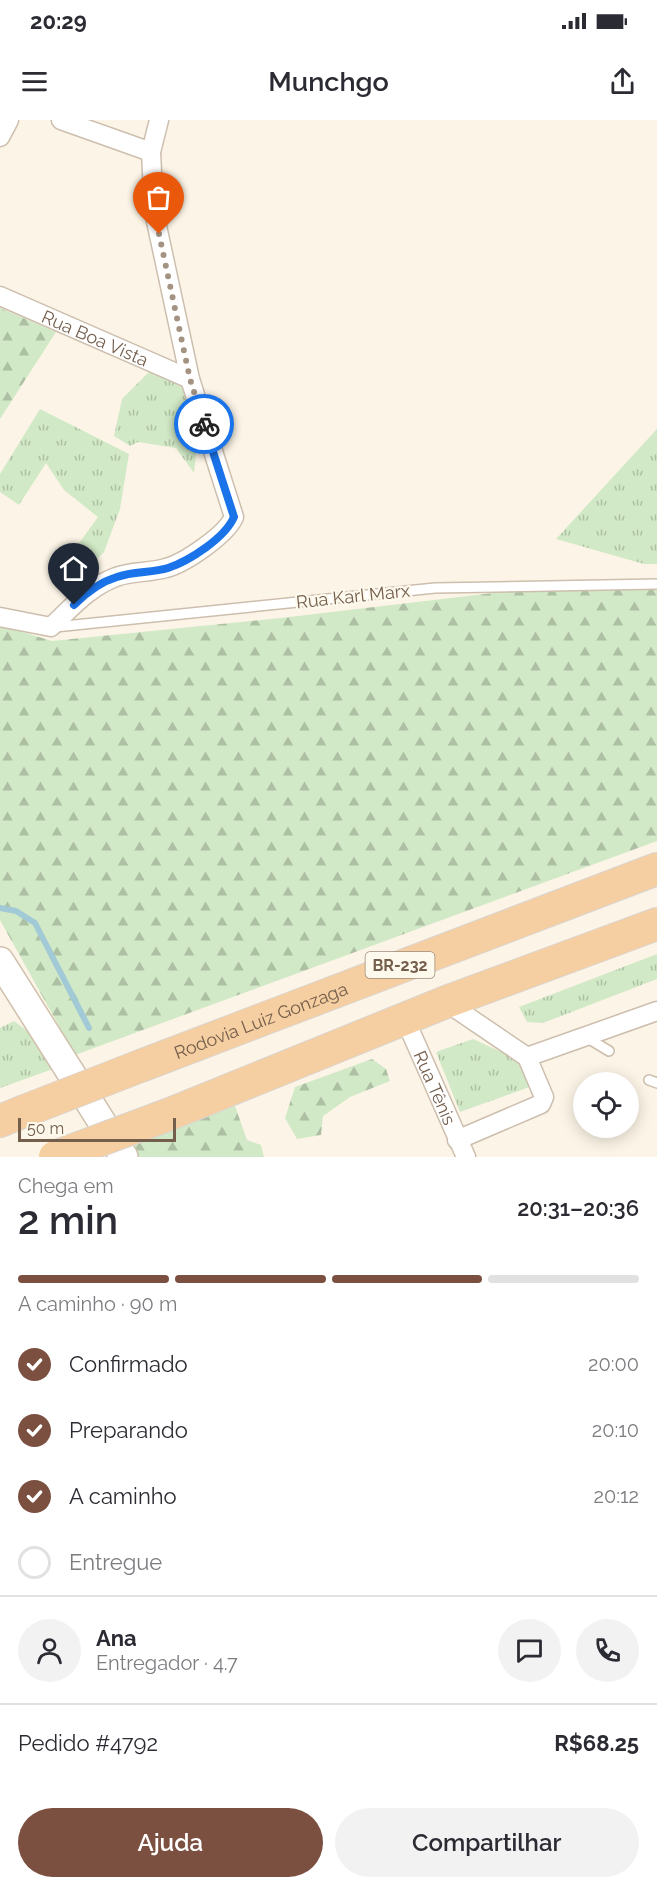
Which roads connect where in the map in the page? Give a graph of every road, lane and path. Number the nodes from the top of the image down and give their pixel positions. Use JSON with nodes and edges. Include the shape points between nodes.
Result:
{"nodes":[{"id":1,"x":9,"y":120,"type":"edge"},
{"id":2,"x":61,"y":120,"type":"edge"},
{"id":3,"x":159,"y":120,"type":"edge"},
{"id":4,"x":0,"y":137,"type":"edge"},
{"id":5,"x":151,"y":152,"type":"junction"},
{"id":6,"x":0,"y":296,"type":"edge"},
{"id":7,"x":190,"y":379,"type":"junction"},
{"id":8,"x":657,"y":584,"type":"edge"},
{"id":9,"x":0,"y":617,"type":"edge"},
{"id":10,"x":51,"y":627,"type":"junction"},
{"id":11,"x":657,"y":869,"type":"edge"},
{"id":12,"x":657,"y":924,"type":"edge"},
{"id":13,"x":0,"y":961,"type":"edge"},
{"id":14,"x":446,"y":1002,"type":"junction"},
{"id":15,"x":657,"y":1011,"type":"edge"},
{"id":16,"x":405,"y":1019,"type":"junction"},
{"id":17,"x":586,"y":1037,"type":"junction"},
{"id":18,"x":609,"y":1051,"type":"dead end"},
{"id":19,"x":526,"y":1057,"type":"junction"},
{"id":20,"x":11,"y":1117,"type":"edge"},
{"id":21,"x":457,"y":1140,"type":"junction"},
{"id":22,"x":55,"y":1157,"type":"edge"},
{"id":23,"x":124,"y":1157,"type":"edge"},
{"id":24,"x":465,"y":1157,"type":"edge"}],
"edges":[{"from":1,"to":4,"type":"street"},
{"from":2,"to":5,"type":"street"},
{"from":3,"to":5,"type":"street"},
{"from":5,"to":7,"type":"street","via":[[154,212]]},
{"from":6,"to":7,"type":"street","name":"Rua Boa Vista"},
{"from":7,"to":10,"type":"street","via":[[234,517],[227,529],[182,561],[168,568],[125,574],[86,593]]},
{"from":8,"to":10,"type":"lane","name":"Rua Karl Marx","via":[[435,588]]},
{"from":9,"to":10,"type":"street"},
{"from":11,"to":20,"type":"highway","name":"Rodovia Luiz Gonzaga","number":"BR-232","bridge":true},
{"from":12,"to":14,"type":"highway","number":"BR-232"},
{"from":13,"to":23,"type":"main road"},
{"from":14,"to":16,"type":"highway","number":"BR-232"},
{"from":14,"to":19,"type":"street"},
{"from":15,"to":17,"type":"street"},
{"from":16,"to":21,"type":"street","name":"Rua Tênis"},
{"from":16,"to":22,"type":"highway","number":"BR-232","bridge":true},
{"from":17,"to":18,"type":"lane"},
{"from":17,"to":19,"type":"street"},
{"from":19,"to":21,"type":"street","via":[[543,1092],[541,1104]]},
{"from":21,"to":24,"type":"street","name":"Rua Tênis"}]}
